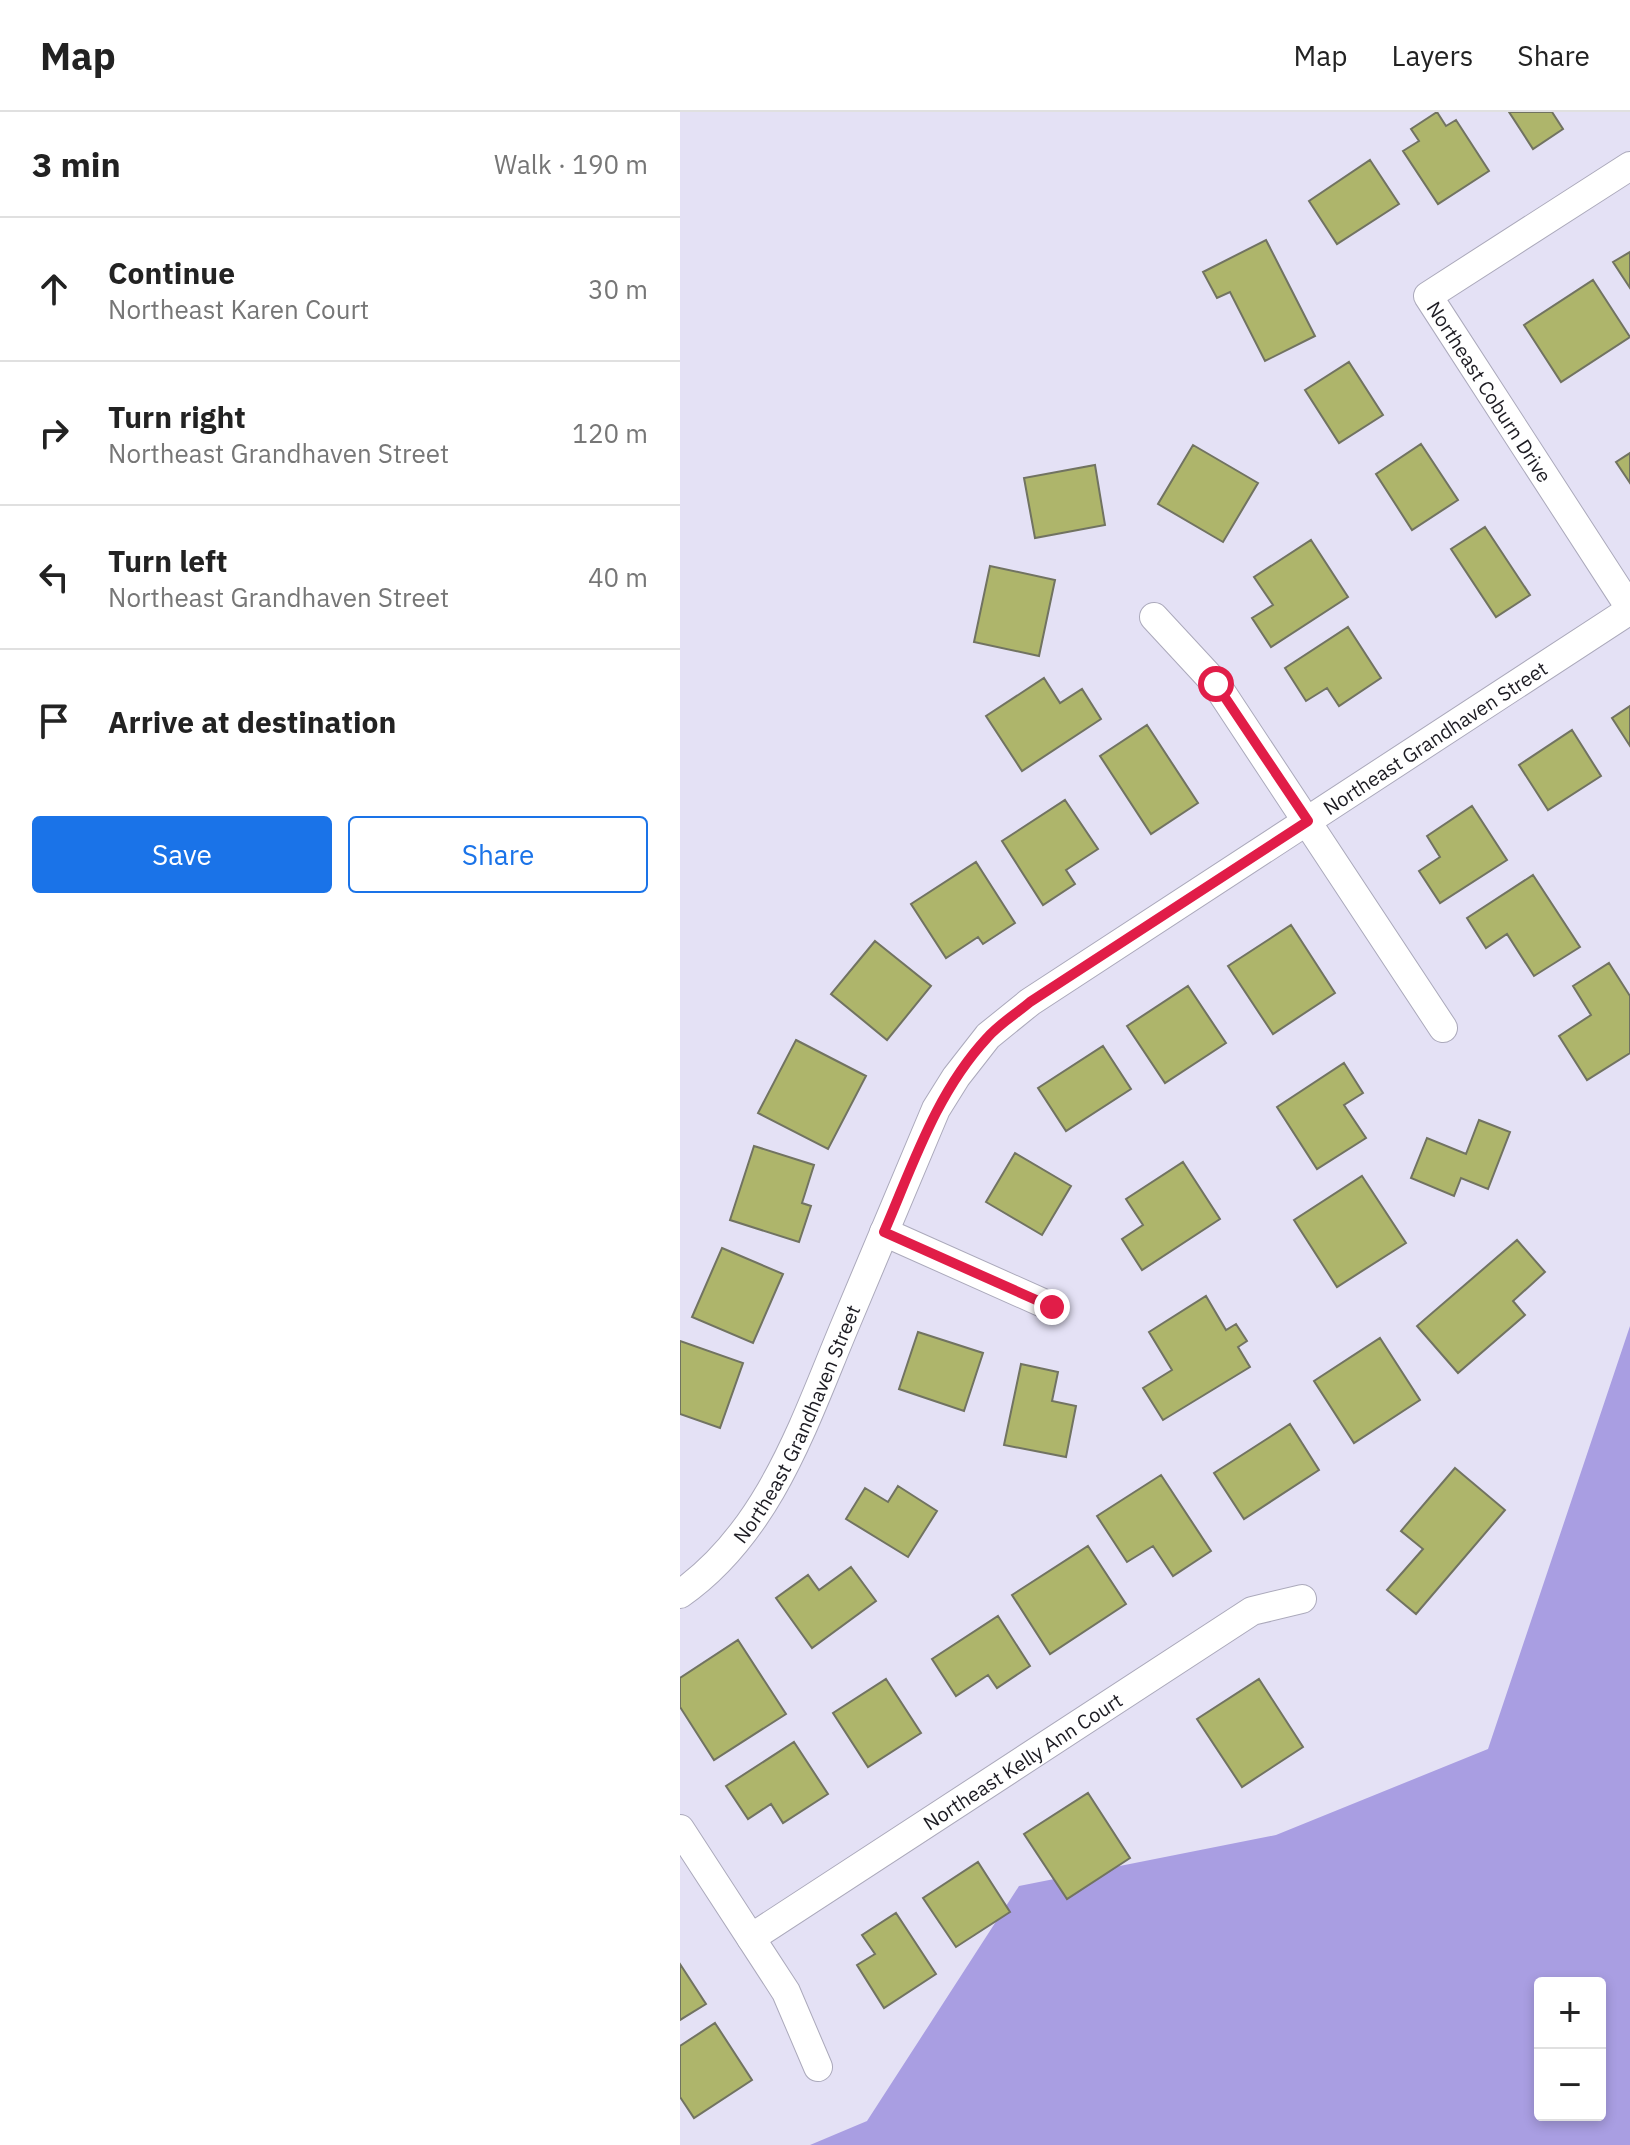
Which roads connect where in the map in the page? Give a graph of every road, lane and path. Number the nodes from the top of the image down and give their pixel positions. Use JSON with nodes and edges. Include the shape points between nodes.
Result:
{"nodes":[{"id":1,"x":1630,"y":166,"type":"edge"},
{"id":2,"x":1630,"y":609,"type":"edge"},
{"id":3,"x":1154,"y":617,"type":"dead end"},
{"id":4,"x":1308,"y":821,"type":"junction"},
{"id":5,"x":1443,"y":1028,"type":"dead end"},
{"id":6,"x":884,"y":1232,"type":"junction"},
{"id":7,"x":1052,"y":1307,"type":"dead end"},
{"id":8,"x":680,"y":1594,"type":"edge"},
{"id":9,"x":1302,"y":1599,"type":"dead end"},
{"id":10,"x":680,"y":1829,"type":"edge"},
{"id":11,"x":751,"y":1938,"type":"junction"},
{"id":12,"x":818,"y":2067,"type":"dead end"}],
"edges":[{"from":1,"to":2,"type":"street","name":"Northeast Coburn Drive","via":[[1428,296]]},
{"from":2,"to":4,"type":"street","name":"Northeast Grandhaven Street"},
{"from":3,"to":4,"type":"street","via":[[1216,684]]},
{"from":4,"to":5,"type":"street"},
{"from":4,"to":6,"type":"street","name":"Northeast Grandhaven Street","via":[[1030,1002],[988,1036],[936,1109]]},
{"from":6,"to":7,"type":"street"},
{"from":6,"to":8,"type":"street","name":"Northeast Grandhaven Street","via":[[791,1453],[755,1517],[703,1578]]},
{"from":9,"to":11,"type":"street","name":"Northeast Kelly Ann Court","via":[[1252,1611]]},
{"from":10,"to":11,"type":"street"},
{"from":11,"to":12,"type":"street","via":[[786,1992]]}]}
